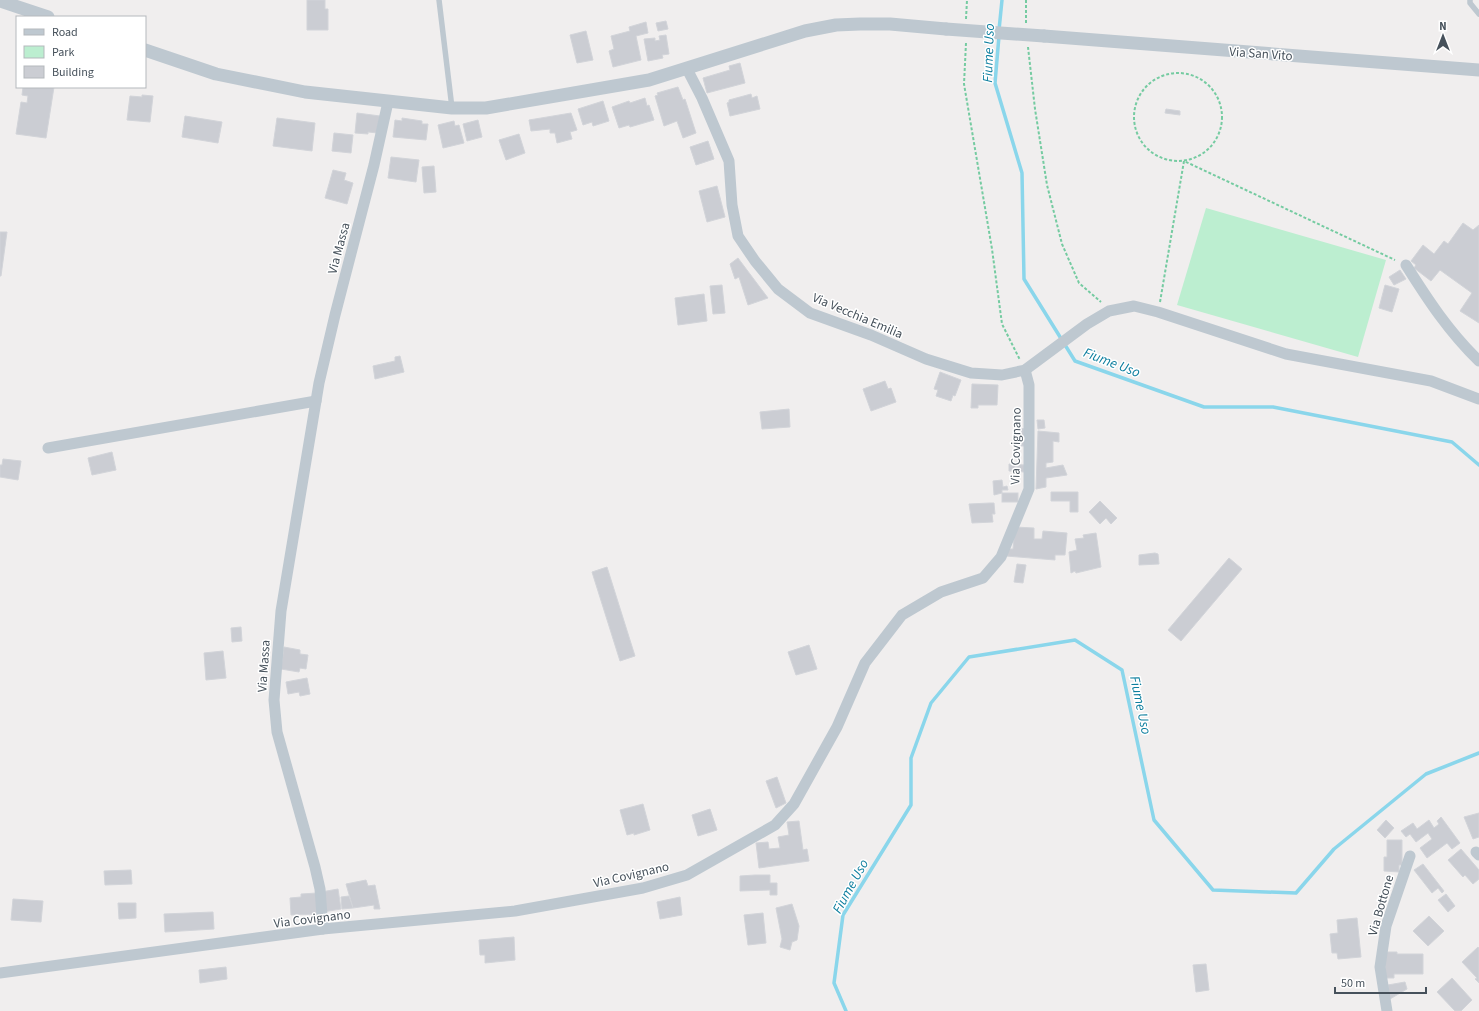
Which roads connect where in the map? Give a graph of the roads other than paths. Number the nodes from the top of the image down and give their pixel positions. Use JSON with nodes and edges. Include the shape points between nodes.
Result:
{"nodes":[{"id":1,"x":439,"y":0,"type":"edge"},
{"id":2,"x":1470,"y":0,"type":"edge"},
{"id":3,"x":0,"y":1,"type":"edge"},
{"id":4,"x":1479,"y":14,"type":"edge"},
{"id":5,"x":45,"y":16,"type":"edge"},
{"id":6,"x":146,"y":50,"type":"edge"},
{"id":7,"x":687,"y":69,"type":"junction"},
{"id":8,"x":1479,"y":70,"type":"edge"},
{"id":9,"x":388,"y":102,"type":"junction"},
{"id":10,"x":452,"y":108,"type":"junction"},
{"id":11,"x":1406,"y":265,"type":"road end"},
{"id":12,"x":1479,"y":361,"type":"edge"},
{"id":13,"x":1025,"y":370,"type":"junction"},
{"id":14,"x":1479,"y":399,"type":"edge"},
{"id":15,"x":316,"y":401,"type":"junction"},
{"id":16,"x":48,"y":448,"type":"dead end"},
{"id":17,"x":1410,"y":856,"type":"dead end"},
{"id":18,"x":323,"y":929,"type":"junction"},
{"id":19,"x":0,"y":973,"type":"edge"},
{"id":20,"x":1387,"y":1011,"type":"edge"}],
"edges":[{"from":1,"to":10,"type":"lane"},
{"from":2,"to":4,"type":"lane"},
{"from":3,"to":5,"type":"street"},
{"from":6,"to":9,"type":"street","name":"Via San Vito","via":[[216,74],[305,92]]},
{"from":7,"to":8,"type":"street","name":"Via San Vito","bridge":true,"via":[[804,31],[860,24],[890,24]]},
{"from":7,"to":10,"type":"street","name":"Via San Vito","via":[[649,80],[528,102],[486,108]]},
{"from":7,"to":13,"type":"street","name":"Via Vecchia Emilia","via":[[729,161],[732,205],[738,236],[778,289],[810,313],[871,335],[926,359],[971,373],[1002,375]]},
{"from":9,"to":10,"type":"street","name":"Via San Vito"},
{"from":9,"to":15,"type":"street","name":"Via Massa"},
{"from":11,"to":12,"type":"street","via":[[1458,340]]},
{"from":13,"to":14,"type":"street","name":"Via Vecchia Emilia","via":[[1087,324],[1109,311],[1134,306],[1286,354],[1432,381]]},
{"from":13,"to":18,"type":"street","name":"Via Covignano","via":[[1029,385],[1029,489],[1001,557],[983,578],[941,592],[902,615],[865,663],[837,727],[794,804],[775,825],[686,875],[643,888],[515,911]]},
{"from":15,"to":16,"type":"street"},
{"from":15,"to":18,"type":"street","name":"Via Massa","via":[[281,611],[274,700],[277,732],[320,889]]},
{"from":17,"to":20,"type":"street","name":"Via Bottone","via":[[1386,926],[1380,967]]},
{"from":18,"to":19,"type":"street","name":"Via Covignano"}]}
